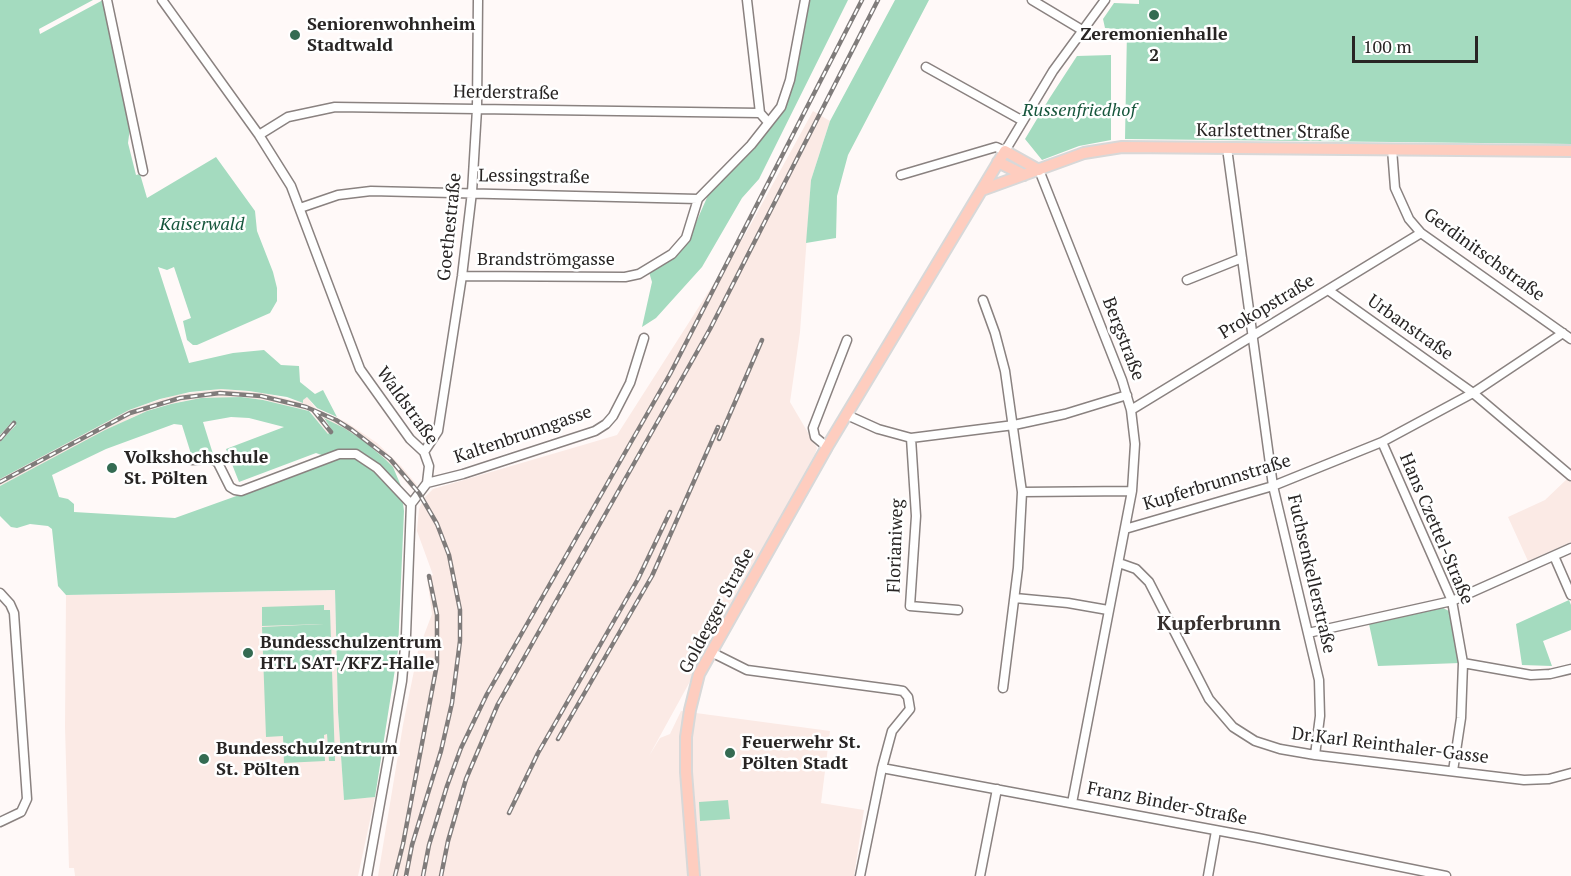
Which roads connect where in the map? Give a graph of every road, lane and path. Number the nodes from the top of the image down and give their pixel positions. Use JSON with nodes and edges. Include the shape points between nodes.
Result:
{"nodes":[{"id":1,"x":107,"y":0,"type":"edge"},
{"id":2,"x":162,"y":0,"type":"edge"},
{"id":3,"x":478,"y":0,"type":"edge"},
{"id":4,"x":747,"y":0,"type":"edge"},
{"id":5,"x":805,"y":0,"type":"edge"},
{"id":6,"x":1032,"y":0,"type":"edge"},
{"id":7,"x":1105,"y":0,"type":"edge"},
{"id":8,"x":1082,"y":30,"type":"junction"},
{"id":9,"x":926,"y":67,"type":"dead end"},
{"id":10,"x":477,"y":110,"type":"junction"},
{"id":11,"x":760,"y":113,"type":"junction"},
{"id":12,"x":1023,"y":121,"type":"junction"},
{"id":13,"x":768,"y":122,"type":"junction"},
{"id":14,"x":258,"y":135,"type":"junction"},
{"id":15,"x":1227,"y":148,"type":"junction"},
{"id":16,"x":1392,"y":149,"type":"junction"},
{"id":17,"x":1005,"y":151,"type":"junction"},
{"id":18,"x":1571,"y":151,"type":"edge"},
{"id":19,"x":998,"y":162,"type":"junction"},
{"id":20,"x":1038,"y":170,"type":"junction"},
{"id":21,"x":143,"y":171,"type":"dead end"},
{"id":22,"x":901,"y":175,"type":"dead end"},
{"id":23,"x":1024,"y":175,"type":"junction"},
{"id":24,"x":982,"y":190,"type":"junction"},
{"id":25,"x":472,"y":192,"type":"junction"},
{"id":26,"x":698,"y":199,"type":"junction"},
{"id":27,"x":300,"y":208,"type":"junction"},
{"id":28,"x":1420,"y":233,"type":"junction"},
{"id":29,"x":1242,"y":258,"type":"junction"},
{"id":30,"x":462,"y":276,"type":"junction"},
{"id":31,"x":1187,"y":280,"type":"dead end"},
{"id":32,"x":1328,"y":290,"type":"junction"},
{"id":33,"x":983,"y":300,"type":"dead end"},
{"id":34,"x":1563,"y":333,"type":"junction"},
{"id":35,"x":1252,"y":335,"type":"junction"},
{"id":36,"x":644,"y":338,"type":"dead end"},
{"id":37,"x":1571,"y":339,"type":"edge"},
{"id":38,"x":847,"y":340,"type":"dead end"},
{"id":39,"x":1473,"y":393,"type":"junction"},
{"id":40,"x":1127,"y":395,"type":"junction"},
{"id":41,"x":1131,"y":410,"type":"junction"},
{"id":42,"x":847,"y":415,"type":"junction"},
{"id":43,"x":1014,"y":425,"type":"junction"},
{"id":44,"x":911,"y":438,"type":"junction"},
{"id":45,"x":1382,"y":442,"type":"junction"},
{"id":46,"x":827,"y":447,"type":"junction"},
{"id":47,"x":424,"y":452,"type":"junction"},
{"id":48,"x":192,"y":460,"type":"dead end"},
{"id":49,"x":1571,"y":476,"type":"edge"},
{"id":50,"x":427,"y":483,"type":"junction"},
{"id":51,"x":1273,"y":486,"type":"junction"},
{"id":52,"x":1132,"y":491,"type":"junction"},
{"id":53,"x":1022,"y":492,"type":"junction"},
{"id":54,"x":411,"y":504,"type":"junction"},
{"id":55,"x":1125,"y":529,"type":"junction"},
{"id":56,"x":1571,"y":549,"type":"edge"},
{"id":57,"x":1554,"y":556,"type":"junction"},
{"id":58,"x":1119,"y":563,"type":"junction"},
{"id":59,"x":0,"y":593,"type":"edge"},
{"id":60,"x":1571,"y":595,"type":"edge"},
{"id":61,"x":1015,"y":598,"type":"junction"},
{"id":62,"x":1452,"y":601,"type":"junction"},
{"id":63,"x":958,"y":609,"type":"dead end"},
{"id":64,"x":1108,"y":610,"type":"junction"},
{"id":65,"x":1308,"y":633,"type":"junction"},
{"id":66,"x":711,"y":652,"type":"junction"},
{"id":67,"x":1463,"y":663,"type":"junction"},
{"id":68,"x":1571,"y":669,"type":"edge"},
{"id":69,"x":1003,"y":688,"type":"dead end"},
{"id":70,"x":1315,"y":755,"type":"junction"},
{"id":71,"x":882,"y":768,"type":"junction"},
{"id":72,"x":1453,"y":771,"type":"junction"},
{"id":73,"x":1571,"y":773,"type":"edge"},
{"id":74,"x":997,"y":789,"type":"junction"},
{"id":75,"x":1072,"y":803,"type":"junction"},
{"id":76,"x":0,"y":822,"type":"edge"},
{"id":77,"x":1216,"y":831,"type":"junction"},
{"id":78,"x":367,"y":876,"type":"edge"},
{"id":79,"x":694,"y":876,"type":"edge"},
{"id":80,"x":860,"y":876,"type":"edge"},
{"id":81,"x":980,"y":876,"type":"edge"},
{"id":82,"x":1208,"y":876,"type":"edge"},
{"id":83,"x":1446,"y":876,"type":"edge"}],
"edges":[{"from":1,"to":21,"type":"street"},
{"from":2,"to":14,"type":"street","name":"Waldstraße"},
{"from":3,"to":10,"type":"street","name":"Goethestraße"},
{"from":4,"to":11,"type":"street"},
{"from":5,"to":13,"type":"street","name":"Brandströmgasse","via":[[790,80],[781,107]]},
{"from":6,"to":8,"type":"street"},
{"from":7,"to":8,"type":"street","name":"Goldegger Straße"},
{"from":8,"to":12,"type":"street","name":"Goldegger Straße"},
{"from":9,"to":12,"type":"street"},
{"from":10,"to":11,"type":"street","name":"Herderstraße"},
{"from":10,"to":14,"type":"street","name":"Herderstraße","via":[[335,107],[288,117]]},
{"from":10,"to":25,"type":"street","name":"Goethestraße"},
{"from":11,"to":13,"type":"street"},
{"from":12,"to":17,"type":"street","name":"Goldegger Straße"},
{"from":13,"to":26,"type":"street","name":"Brandströmgasse"},
{"from":14,"to":27,"type":"street","name":"Waldstraße","via":[[291,186]]},
{"from":15,"to":16,"type":"main road","name":"Karlstettner Straße"},
{"from":15,"to":20,"type":"main road","name":"Karlstettner Straße","via":[[1122,147],[1084,153]]},
{"from":15,"to":29,"type":"street","name":"Fuchsenkellerstraße"},
{"from":16,"to":18,"type":"main road","name":"Karlstettner Straße"},
{"from":16,"to":28,"type":"street","name":"Gerdinitschstraße","via":[[1400,204]]},
{"from":17,"to":19,"type":"main road","name":"Goldegger Straße"},
{"from":17,"to":20,"type":"main road"},
{"from":17,"to":22,"type":"street","via":[[996,147]]},
{"from":19,"to":23,"type":"main road"},
{"from":19,"to":24,"type":"main road","name":"Goldegger Straße"},
{"from":20,"to":23,"type":"main road","name":"Karlstettner Straße"},
{"from":20,"to":40,"type":"street","name":"Bergstraße"},
{"from":23,"to":24,"type":"main road","name":"Karlstettner Straße"},
{"from":24,"to":42,"type":"main road","name":"Goldegger Straße"},
{"from":25,"to":26,"type":"street","name":"Lessingstraße"},
{"from":25,"to":27,"type":"street","name":"Lessingstraße","via":[[372,191],[338,195]]},
{"from":25,"to":30,"type":"street","name":"Goethestraße"},
{"from":26,"to":30,"type":"street","name":"Brandströmgasse","via":[[679,248],[639,274],[625,278]]},
{"from":27,"to":47,"type":"street","name":"Waldstraße","via":[[360,369],[410,439]]},
{"from":28,"to":32,"type":"street","name":"Prokopstraße"},
{"from":28,"to":34,"type":"street","name":"Gerdinitschstraße"},
{"from":29,"to":31,"type":"street"},
{"from":29,"to":35,"type":"street","name":"Fuchsenkellerstraße"},
{"from":30,"to":47,"type":"street","name":"Goethestraße","via":[[438,431]]},
{"from":32,"to":35,"type":"street","name":"Prokopstraße"},
{"from":32,"to":39,"type":"street","name":"Urbanstraße"},
{"from":33,"to":43,"type":"street","via":[[1005,371]]},
{"from":34,"to":37,"type":"street","name":"Gerdinitschstraße"},
{"from":34,"to":39,"type":"street","name":"Kupferbrunnstraße"},
{"from":35,"to":41,"type":"street","name":"Prokopstraße"},
{"from":35,"to":51,"type":"street","name":"Fuchsenkellerstraße"},
{"from":36,"to":50,"type":"street","name":"Kaltenbrunngasse","via":[[630,383],[606,424],[474,471]]},
{"from":38,"to":46,"type":"street","via":[[813,429],[815,437]]},
{"from":39,"to":45,"type":"street","name":"Kupferbrunnstraße"},
{"from":39,"to":49,"type":"street","name":"Urbanstraße"},
{"from":40,"to":41,"type":"street","name":"Bergstraße"},
{"from":40,"to":43,"type":"street"},
{"from":41,"to":52,"type":"street","name":"Bergstraße"},
{"from":42,"to":44,"type":"street"},
{"from":42,"to":46,"type":"main road","name":"Goldegger Straße"},
{"from":43,"to":44,"type":"street"},
{"from":43,"to":53,"type":"street"},
{"from":44,"to":63,"type":"street","name":"Florianiweg","via":[[916,516],[910,606]]},
{"from":45,"to":51,"type":"street","name":"Kupferbrunnstraße"},
{"from":45,"to":62,"type":"street","name":"Hans Czettel-Straße"},
{"from":46,"to":66,"type":"main road","name":"Goldegger Straße"},
{"from":47,"to":50,"type":"street","name":"Waldstraße","via":[[429,466]]},
{"from":48,"to":54,"type":"street","via":[[212,459],[230,487],[241,491],[339,454],[356,454],[386,476]]},
{"from":50,"to":54,"type":"street"},
{"from":51,"to":55,"type":"street","name":"Kupferbrunnstraße"},
{"from":51,"to":65,"type":"street","name":"Fuchsenkellerstraße"},
{"from":52,"to":53,"type":"street"},
{"from":52,"to":55,"type":"street","name":"Bergstraße"},
{"from":53,"to":61,"type":"street"},
{"from":54,"to":78,"type":"street","via":[[402,681]]},
{"from":55,"to":58,"type":"street","name":"Kupferbrunnstraße"},
{"from":56,"to":57,"type":"street"},
{"from":57,"to":60,"type":"street"},
{"from":57,"to":62,"type":"street"},
{"from":58,"to":64,"type":"street","name":"Kupferbrunnstraße"},
{"from":58,"to":70,"type":"street","name":"Dr.Karl Reinthaler-Gasse","via":[[1136,569],[1149,582],[1209,699],[1233,727],[1272,747]]},
{"from":59,"to":76,"type":"street","via":[[14,613],[27,799],[21,812]]},
{"from":61,"to":64,"type":"street"},
{"from":61,"to":69,"type":"street"},
{"from":62,"to":65,"type":"street"},
{"from":62,"to":67,"type":"street","name":"Hans Czettel-Straße"},
{"from":64,"to":75,"type":"street","name":"Kupferbrunnstraße"},
{"from":65,"to":70,"type":"street","name":"Fuchsenkellerstraße","via":[[1319,680]]},
{"from":66,"to":71,"type":"street","via":[[747,670],[903,691],[910,709],[892,731]]},
{"from":66,"to":79,"type":"main road","name":"Goldegger Straße","via":[[694,691],[686,737]]},
{"from":67,"to":68,"type":"street","via":[[1531,675]]},
{"from":67,"to":72,"type":"street","name":"Hans Czettel-Straße","via":[[1461,718]]},
{"from":70,"to":72,"type":"street","name":"Dr.Karl Reinthaler-Gasse"},
{"from":71,"to":74,"type":"street","name":"Franz Binder-Straße"},
{"from":71,"to":80,"type":"street"},
{"from":72,"to":73,"type":"street","name":"Dr.Karl Reinthaler-Gasse","via":[[1524,780]]},
{"from":74,"to":75,"type":"street","name":"Franz Binder-Straße"},
{"from":74,"to":81,"type":"street"},
{"from":75,"to":77,"type":"street","name":"Franz Binder-Straße"},
{"from":77,"to":82,"type":"street"},
{"from":77,"to":83,"type":"street","name":"Franz Binder-Straße"}]}
